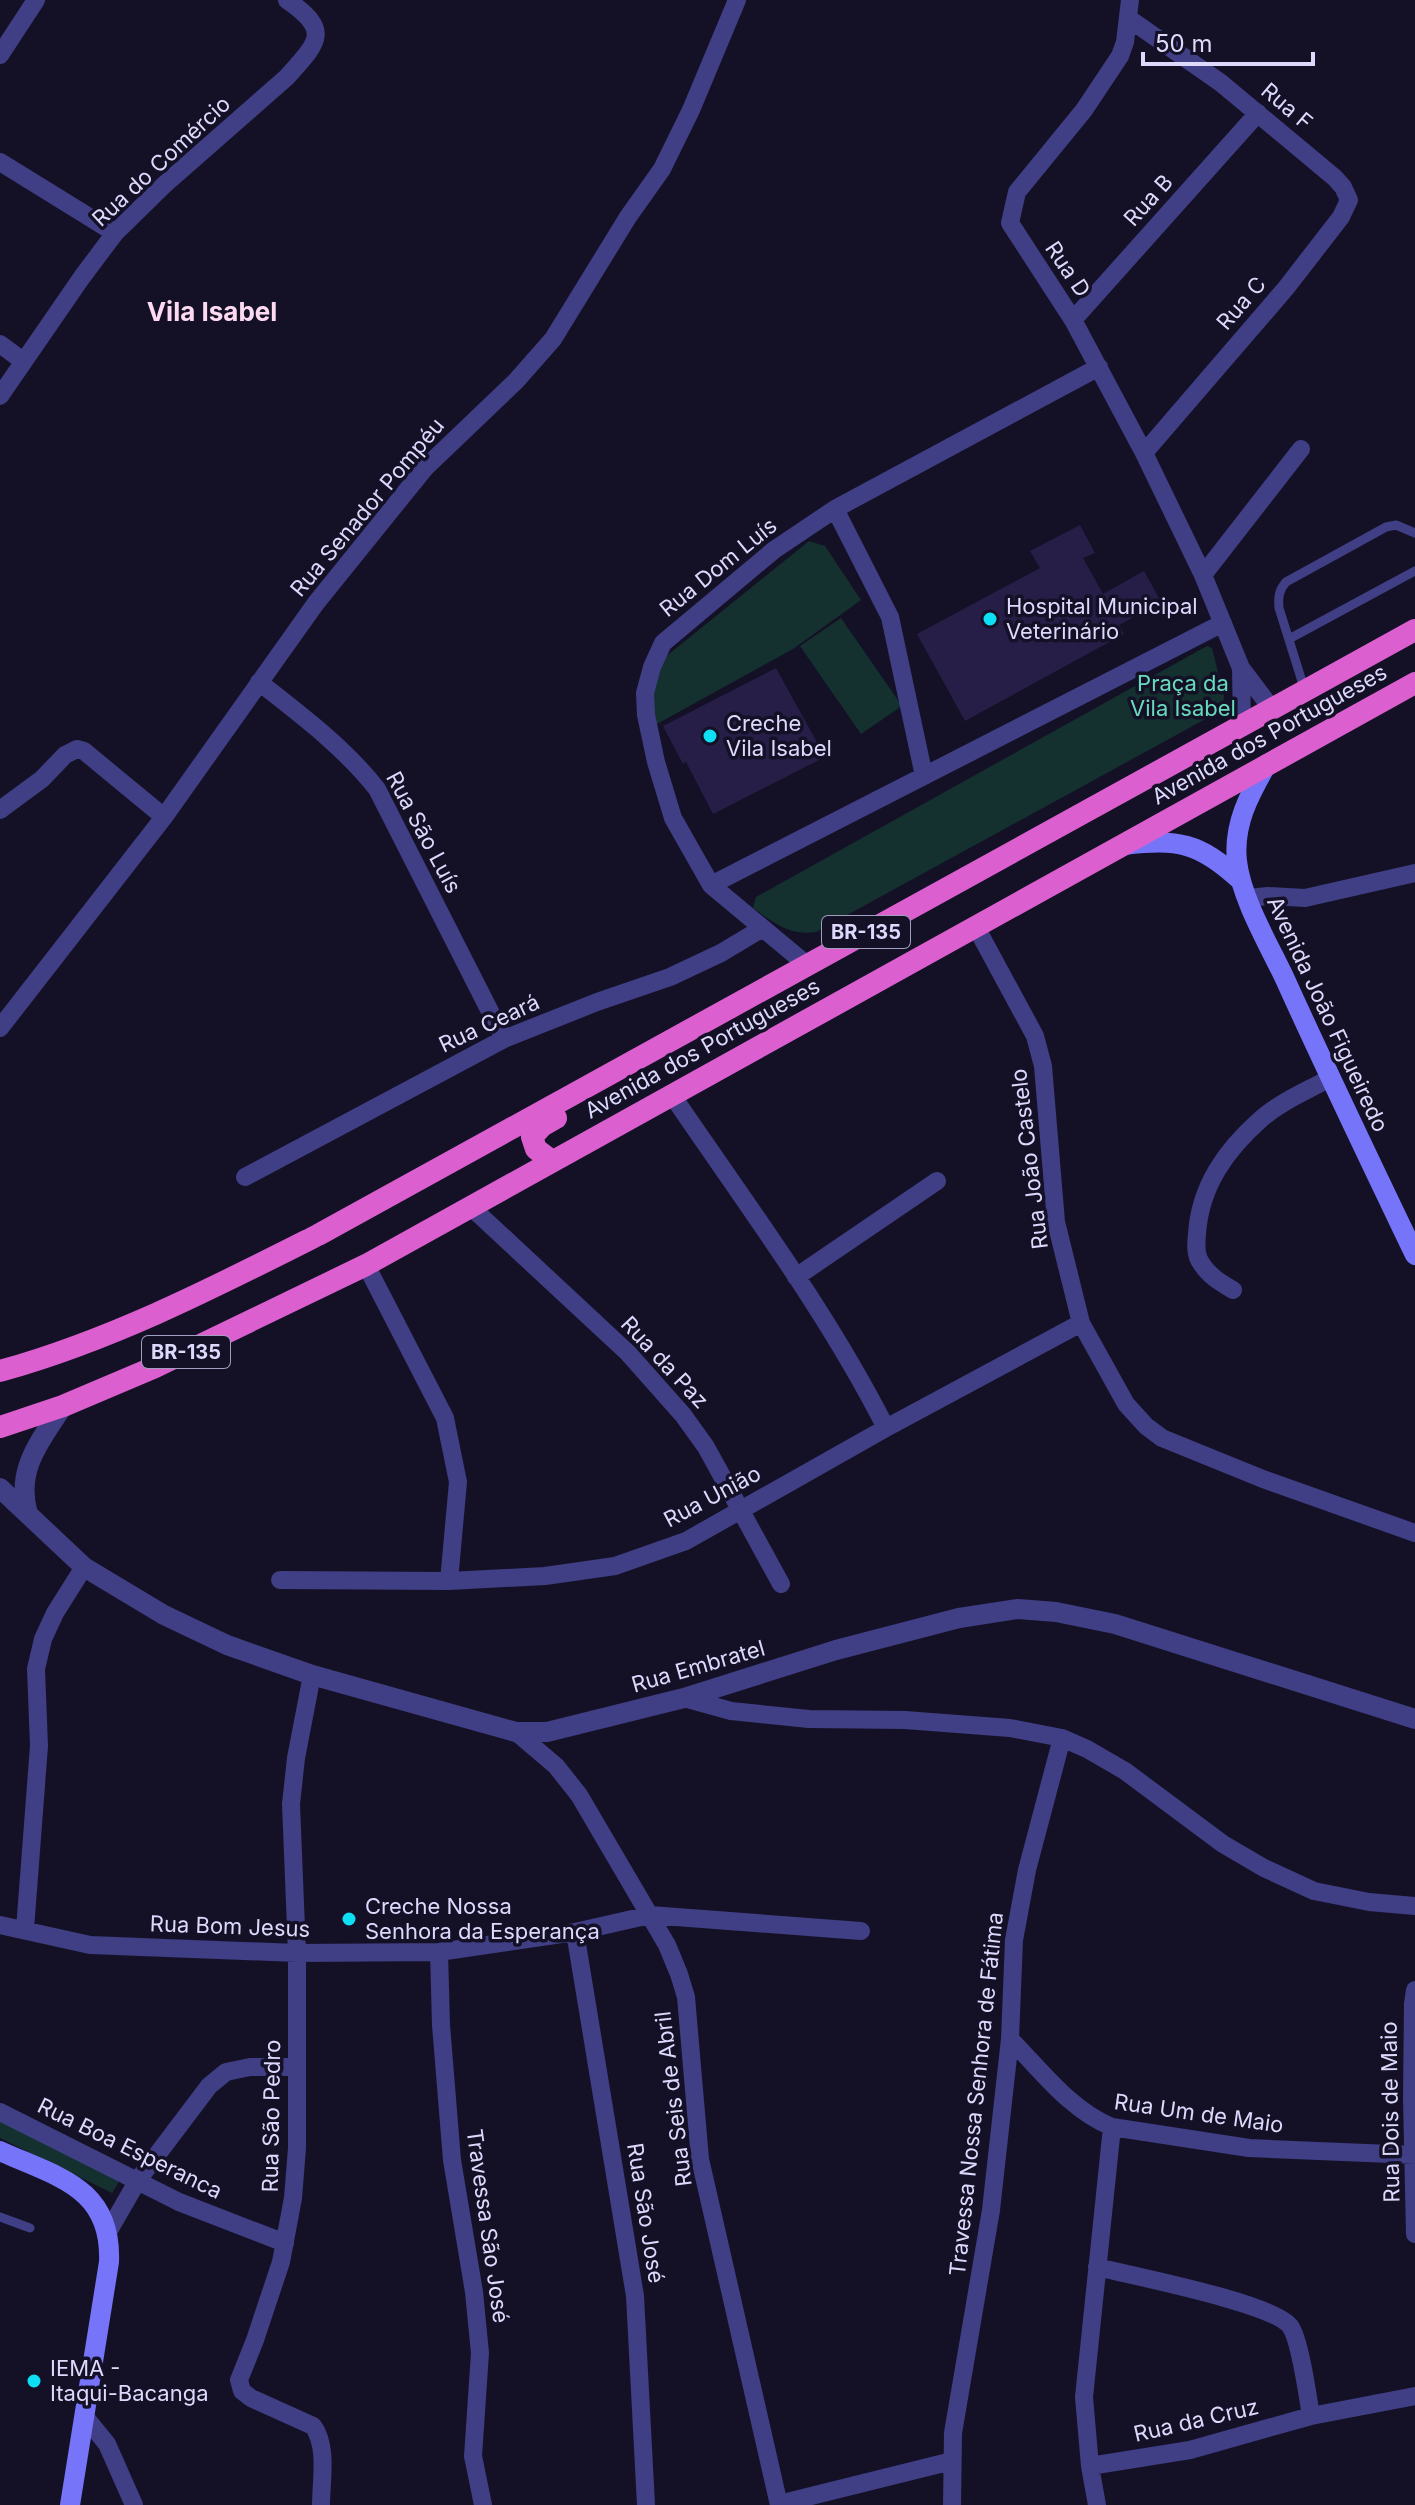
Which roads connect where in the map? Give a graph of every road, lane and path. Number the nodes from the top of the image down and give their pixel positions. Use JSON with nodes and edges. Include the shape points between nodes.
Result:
{"nodes":[{"id":1,"x":36,"y":0,"type":"edge"},
{"id":2,"x":737,"y":0,"type":"edge"},
{"id":3,"x":293,"y":4,"type":"edge"},
{"id":4,"x":1129,"y":9,"type":"edge"},
{"id":5,"x":0,"y":55,"type":"edge"},
{"id":6,"x":1258,"y":113,"type":"junction"},
{"id":7,"x":0,"y":162,"type":"edge"},
{"id":8,"x":1335,"y":178,"type":"joint"},
{"id":9,"x":115,"y":233,"type":"junction"},
{"id":10,"x":1073,"y":320,"type":"junction"},
{"id":11,"x":0,"y":344,"type":"edge"},
{"id":12,"x":23,"y":361,"type":"junction"},
{"id":13,"x":1099,"y":367,"type":"junction"},
{"id":14,"x":0,"y":396,"type":"edge"},
{"id":15,"x":1301,"y":449,"type":"dead end"},
{"id":16,"x":1144,"y":453,"type":"junction"},
{"id":17,"x":835,"y":509,"type":"junction"},
{"id":18,"x":1415,"y":533,"type":"edge"},
{"id":19,"x":1415,"y":571,"type":"edge"},
{"id":20,"x":1203,"y":575,"type":"junction"},
{"id":21,"x":1223,"y":623,"type":"junction"},
{"id":22,"x":1415,"y":630,"type":"edge"},
{"id":23,"x":1289,"y":639,"type":"junction"},
{"id":24,"x":1241,"y":668,"type":"junction"},
{"id":25,"x":259,"y":682,"type":"junction"},
{"id":26,"x":1415,"y":683,"type":"edge"},
{"id":27,"x":1305,"y":691,"type":"junction"},
{"id":28,"x":1272,"y":709,"type":"junction"},
{"id":29,"x":1242,"y":725,"type":"junction"},
{"id":30,"x":1267,"y":764,"type":"junction"},
{"id":31,"x":924,"y":776,"type":"junction"},
{"id":32,"x":0,"y":810,"type":"edge"},
{"id":33,"x":164,"y":817,"type":"junction"},
{"id":34,"x":1124,"y":845,"type":"junction"},
{"id":35,"x":1415,"y":873,"type":"edge"},
{"id":36,"x":711,"y":885,"type":"junction"},
{"id":37,"x":1244,"y":889,"type":"junction"},
{"id":38,"x":976,"y":927,"type":"junction"},
{"id":39,"x":761,"y":929,"type":"junction"},
{"id":40,"x":807,"y":965,"type":"junction"},
{"id":41,"x":714,"y":1016,"type":"junction"},
{"id":42,"x":0,"y":1028,"type":"edge"},
{"id":43,"x":504,"y":1039,"type":"junction"},
{"id":44,"x":1330,"y":1078,"type":"junction"},
{"id":45,"x":672,"y":1095,"type":"junction"},
{"id":46,"x":552,"y":1161,"type":"junction"},
{"id":47,"x":245,"y":1177,"type":"dead end"},
{"id":48,"x":937,"y":1181,"type":"dead end"},
{"id":49,"x":471,"y":1207,"type":"junction"},
{"id":50,"x":1415,"y":1255,"type":"edge"},
{"id":51,"x":366,"y":1265,"type":"junction"},
{"id":52,"x":796,"y":1277,"type":"junction"},
{"id":53,"x":1233,"y":1290,"type":"dead end"},
{"id":54,"x":1081,"y":1323,"type":"junction"},
{"id":55,"x":0,"y":1371,"type":"edge"},
{"id":56,"x":63,"y":1406,"type":"junction"},
{"id":57,"x":0,"y":1427,"type":"edge"},
{"id":58,"x":886,"y":1428,"type":"junction"},
{"id":59,"x":0,"y":1488,"type":"edge"},
{"id":60,"x":740,"y":1510,"type":"junction"},
{"id":61,"x":28,"y":1514,"type":"junction"},
{"id":62,"x":1415,"y":1533,"type":"edge"},
{"id":63,"x":84,"y":1567,"type":"junction"},
{"id":64,"x":280,"y":1580,"type":"dead end"},
{"id":65,"x":449,"y":1581,"type":"junction"},
{"id":66,"x":781,"y":1584,"type":"dead end"},
{"id":67,"x":312,"y":1675,"type":"junction"},
{"id":68,"x":684,"y":1698,"type":"junction"},
{"id":69,"x":1415,"y":1719,"type":"edge"},
{"id":70,"x":516,"y":1732,"type":"junction"},
{"id":71,"x":1062,"y":1738,"type":"junction"},
{"id":72,"x":1415,"y":1906,"type":"edge"},
{"id":73,"x":650,"y":1915,"type":"junction"},
{"id":74,"x":0,"y":1925,"type":"edge"},
{"id":75,"x":25,"y":1929,"type":"junction"},
{"id":76,"x":861,"y":1931,"type":"dead end"},
{"id":77,"x":575,"y":1932,"type":"junction"},
{"id":78,"x":439,"y":1952,"type":"junction"},
{"id":79,"x":297,"y":1953,"type":"junction"},
{"id":80,"x":1415,"y":1990,"type":"edge"},
{"id":81,"x":1010,"y":2039,"type":"junction"},
{"id":82,"x":297,"y":2067,"type":"junction"},
{"id":83,"x":0,"y":2112,"type":"edge"},
{"id":84,"x":1112,"y":2127,"type":"junction"},
{"id":85,"x":0,"y":2151,"type":"edge"},
{"id":86,"x":1414,"y":2155,"type":"edge"},
{"id":87,"x":138,"y":2180,"type":"junction"},
{"id":88,"x":0,"y":2217,"type":"edge"},
{"id":89,"x":30,"y":2228,"type":"dead end"},
{"id":90,"x":108,"y":2232,"type":"junction"},
{"id":91,"x":1415,"y":2234,"type":"edge"},
{"id":92,"x":285,"y":2243,"type":"junction"},
{"id":93,"x":1097,"y":2267,"type":"junction"},
{"id":94,"x":1415,"y":2396,"type":"edge"},
{"id":95,"x":1311,"y":2416,"type":"junction"},
{"id":96,"x":85,"y":2417,"type":"junction"},
{"id":97,"x":952,"y":2461,"type":"junction"},
{"id":98,"x":1090,"y":2466,"type":"junction"},
{"id":99,"x":70,"y":2505,"type":"edge"},
{"id":100,"x":134,"y":2505,"type":"edge"},
{"id":101,"x":321,"y":2505,"type":"edge"},
{"id":102,"x":483,"y":2505,"type":"edge"},
{"id":103,"x":646,"y":2505,"type":"edge"},
{"id":104,"x":779,"y":2505,"type":"edge"},
{"id":105,"x":952,"y":2505,"type":"edge"},
{"id":106,"x":1097,"y":2505,"type":"edge"}],
"edges":[{"from":1,"to":5,"type":"street"},
{"from":2,"to":25,"type":"street","name":"Rua Senador Pompéu","via":[[662,169],[553,339],[425,468]]},
{"from":3,"to":9,"type":"street","name":"Rua do Comércio","via":[[317,30],[305,57]]},
{"from":4,"to":6,"type":"street","name":"Rua F"},
{"from":4,"to":10,"type":"street","name":"Rua D","via":[[1120,56],[1017,192],[1011,210],[1010,223]]},
{"from":6,"to":8,"type":"street","name":"Rua F"},
{"from":6,"to":10,"type":"street","name":"Rua B"},
{"from":7,"to":9,"type":"street"},
{"from":8,"to":16,"type":"street","name":"Rua C","via":[[1348,195],[1341,217]]},
{"from":9,"to":12,"type":"street","name":"Rua do Comércio"},
{"from":10,"to":13,"type":"street","name":"Rua D"},
{"from":11,"to":12,"type":"street"},
{"from":12,"to":14,"type":"street","name":"Rua do Comércio"},
{"from":13,"to":16,"type":"street","name":"Rua D"},
{"from":13,"to":17,"type":"street","name":"Rua Dom Luís"},
{"from":15,"to":20,"type":"street"},
{"from":16,"to":20,"type":"street","name":"Rua D"},
{"from":17,"to":31,"type":"street","via":[[890,617]]},
{"from":17,"to":36,"type":"street","name":"Rua Dom Luís","via":[[774,550],[663,643],[652,667],[645,693],[656,762],[673,818]]},
{"from":18,"to":23,"type":"lane","via":[[1386,527],[1286,582],[1278,597]]},
{"from":19,"to":23,"type":"lane"},
{"from":20,"to":21,"type":"street","name":"Rua D"},
{"from":21,"to":24,"type":"street","name":"Rua D"},
{"from":21,"to":31,"type":"street"},
{"from":22,"to":27,"type":"highway","name":"Avenida dos Portugueses","number":"BR-135"},
{"from":23,"to":27,"type":"lane"},
{"from":24,"to":28,"type":"street","name":"Rua D"},
{"from":24,"to":29,"type":"street","name":"Rua D"},
{"from":25,"to":33,"type":"street","name":"Rua Senador Pompéu"},
{"from":25,"to":43,"type":"street","name":"Rua São Luís","via":[[331,741],[377,789]]},
{"from":26,"to":30,"type":"highway","name":"Avenida dos Portugueses","number":"BR-135"},
{"from":27,"to":28,"type":"highway","name":"Avenida dos Portugueses","number":"BR-135"},
{"from":28,"to":29,"type":"highway","name":"Avenida dos Portugueses","number":"BR-135"},
{"from":29,"to":40,"type":"highway","name":"Avenida dos Portugueses","number":"BR-135"},
{"from":30,"to":34,"type":"highway","name":"Avenida dos Portugueses","number":"BR-135"},
{"from":30,"to":37,"type":"main road","name":"Avenida João Figueiredo","via":[[1239,826],[1236,850]]},
{"from":31,"to":36,"type":"street"},
{"from":32,"to":33,"type":"street","via":[[77,749]]},
{"from":33,"to":42,"type":"street","name":"Rua Senador Pompéu"},
{"from":34,"to":37,"type":"main road","name":"Avenida João Figueiredo","via":[[1188,846],[1206,853]]},
{"from":34,"to":38,"type":"highway","name":"Avenida dos Portugueses","number":"BR-135"},
{"from":35,"to":37,"type":"street","via":[[1305,898]]},
{"from":36,"to":39,"type":"street","name":"Rua Dom Luís"},
{"from":37,"to":44,"type":"main road","name":"Avenida João Figueiredo"},
{"from":38,"to":45,"type":"highway","name":"Avenida dos Portugueses","number":"BR-135"},
{"from":38,"to":54,"type":"street","name":"Rua João Castelo","via":[[1035,1036],[1043,1066],[1056,1222]]},
{"from":39,"to":40,"type":"street","name":"Rua Dom Luís"},
{"from":39,"to":43,"type":"street","name":"Rua Ceará","via":[[670,977]]},
{"from":40,"to":41,"type":"highway","name":"Avenida dos Portugueses","number":"BR-135"},
{"from":41,"to":46,"type":"highway","via":[[669,1058],[534,1132],[536,1149]]},
{"from":41,"to":55,"type":"highway","name":"Avenida dos Portugueses","number":"BR-135","via":[[191,1300],[85,1344]]},
{"from":43,"to":47,"type":"street","name":"Rua Ceará"},
{"from":44,"to":50,"type":"main road","name":"Avenida João Figueiredo"},
{"from":44,"to":53,"type":"street","via":[[1264,1116],[1238,1140],[1204,1194],[1198,1216],[1198,1261],[1211,1277]]},
{"from":45,"to":46,"type":"highway","name":"Avenida dos Portugueses","number":"BR-135"},
{"from":45,"to":52,"type":"street"},
{"from":46,"to":49,"type":"highway","name":"Avenida dos Portugueses","number":"BR-135"},
{"from":48,"to":52,"type":"street"},
{"from":49,"to":51,"type":"highway","name":"Avenida dos Portugueses","number":"BR-135"},
{"from":49,"to":60,"type":"street","name":"Rua da Paz","via":[[628,1353],[706,1447]]},
{"from":51,"to":56,"type":"highway","name":"Avenida dos Portugueses","number":"BR-135"},
{"from":51,"to":65,"type":"street","via":[[445,1418],[458,1482]]},
{"from":52,"to":58,"type":"street"},
{"from":54,"to":58,"type":"street","name":"Rua União"},
{"from":54,"to":62,"type":"street","name":"Rua João Castelo","via":[[1126,1404],[1162,1438]]},
{"from":56,"to":57,"type":"highway","name":"Avenida dos Portugueses","number":"BR-135"},
{"from":56,"to":61,"type":"street","via":[[26,1472],[23,1499]]},
{"from":58,"to":60,"type":"street","name":"Rua União"},
{"from":59,"to":61,"type":"street","name":"Rua Embratel"},
{"from":60,"to":65,"type":"street","name":"Rua União","via":[[686,1541],[615,1566]]},
{"from":60,"to":66,"type":"street","name":"Rua da Paz"},
{"from":61,"to":63,"type":"street","name":"Rua Embratel"},
{"from":63,"to":67,"type":"street","name":"Rua Embratel","via":[[227,1645]]},
{"from":63,"to":75,"type":"street","via":[[55,1613],[36,1669],[39,1746]]},
{"from":64,"to":65,"type":"street","name":"Rua União"},
{"from":67,"to":70,"type":"street","name":"Rua Embratel"},
{"from":67,"to":79,"type":"street","name":"Rua São Pedro","via":[[291,1804]]},
{"from":68,"to":69,"type":"street","name":"Rua Embratel","via":[[851,1646],[1018,1609],[1115,1624]]},
{"from":68,"to":70,"type":"street","name":"Rua Embratel","via":[[547,1732]]},
{"from":68,"to":71,"type":"street","via":[[731,1711],[1010,1728]]},
{"from":70,"to":73,"type":"street","name":"Rua Seis de Abril","via":[[556,1766],[579,1795]]},
{"from":71,"to":72,"type":"street","via":[[1125,1771],[1264,1868],[1314,1891]]},
{"from":71,"to":81,"type":"street","name":"Travessa Nossa Senhora de Fátima","via":[[1014,1940]]},
{"from":73,"to":76,"type":"street","name":"Rua Bom Jesus"},
{"from":73,"to":77,"type":"street","name":"Rua Bom Jesus"},
{"from":73,"to":104,"type":"street","name":"Rua Seis de Abril","via":[[686,1997],[700,2159]]},
{"from":74,"to":75,"type":"street","name":"Rua Bom Jesus"},
{"from":75,"to":79,"type":"street","name":"Rua Bom Jesus","via":[[90,1945]]},
{"from":77,"to":78,"type":"street","name":"Rua Bom Jesus"},
{"from":77,"to":103,"type":"street","name":"Rua São José","via":[[635,2296]]},
{"from":78,"to":79,"type":"street","name":"Rua Bom Jesus"},
{"from":78,"to":102,"type":"street","name":"Travessa São José","via":[[452,2160],[479,2338],[473,2456]]},
{"from":79,"to":82,"type":"street","name":"Rua São Pedro"},
{"from":80,"to":86,"type":"street","name":"Rua Dois de Maio"},
{"from":81,"to":84,"type":"street","name":"Rua Um de Maio","via":[[1079,2109]]},
{"from":81,"to":97,"type":"street","name":"Travessa Nossa Senhora de Fátima","via":[[991,2210]]},
{"from":82,"to":87,"type":"street","via":[[226,2072],[209,2086]]},
{"from":82,"to":92,"type":"street","name":"Rua São Pedro","via":[[297,2148]]},
{"from":83,"to":87,"type":"street","name":"Rua Boa Esperanca"},
{"from":84,"to":86,"type":"street","name":"Rua Um de Maio","via":[[1249,2148]]},
{"from":84,"to":93,"type":"street"},
{"from":85,"to":90,"type":"main road","via":[[86,2194]]},
{"from":86,"to":91,"type":"street","name":"Rua Dois de Maio"},
{"from":87,"to":90,"type":"street"},
{"from":87,"to":92,"type":"street","name":"Rua Boa Esperanca","via":[[179,2202]]},
{"from":88,"to":89,"type":"lane"},
{"from":90,"to":96,"type":"main road","via":[[109,2262]]},
{"from":92,"to":101,"type":"street","name":"Rua São Pedro","via":[[239,2380],[251,2398],[313,2426],[319,2434]]},
{"from":93,"to":95,"type":"street","via":[[1249,2304],[1279,2318],[1296,2340]]},
{"from":93,"to":98,"type":"street","via":[[1084,2397]]},
{"from":94,"to":95,"type":"street","name":"Rua da Cruz"},
{"from":95,"to":98,"type":"street","name":"Rua da Cruz","via":[[1190,2450]]},
{"from":96,"to":99,"type":"main road"},
{"from":96,"to":100,"type":"street","via":[[107,2444]]},
{"from":97,"to":104,"type":"street"},
{"from":97,"to":105,"type":"street","name":"Travessa Nossa Senhora de Fátima"},
{"from":98,"to":106,"type":"street"}]}
